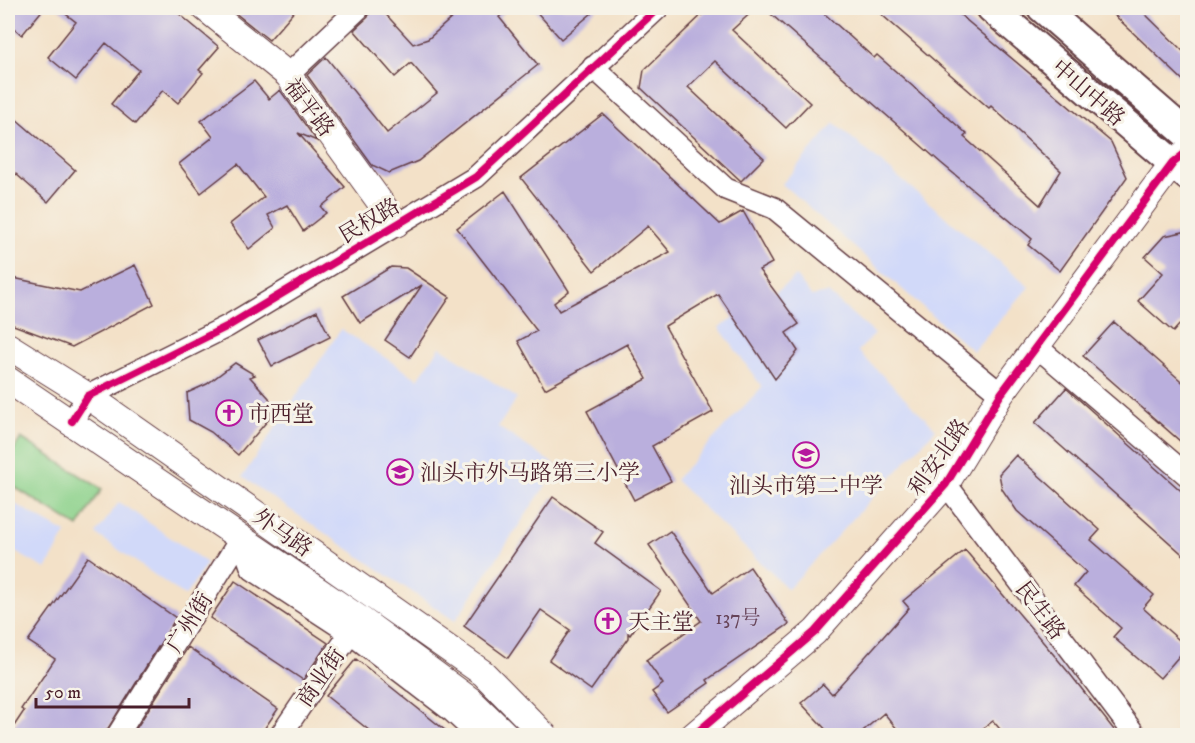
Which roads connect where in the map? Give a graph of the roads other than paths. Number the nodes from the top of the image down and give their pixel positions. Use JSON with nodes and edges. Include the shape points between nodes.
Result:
{"nodes":[{"id":1,"x":205,"y":8,"type":"edge"},
{"id":2,"x":359,"y":8,"type":"edge"},
{"id":3,"x":991,"y":8,"type":"edge"},
{"id":4,"x":1042,"y":8,"type":"edge"},
{"id":5,"x":649,"y":10,"type":"edge"},
{"id":6,"x":593,"y":68,"type":"junction"},
{"id":7,"x":288,"y":75,"type":"junction"},
{"id":8,"x":1188,"y":135,"type":"edge"},
{"id":9,"x":1183,"y":163,"type":"edge"},
{"id":10,"x":396,"y":225,"type":"junction"},
{"id":11,"x":8,"y":346,"type":"edge"},
{"id":12,"x":1036,"y":346,"type":"junction"},
{"id":13,"x":8,"y":380,"type":"edge"},
{"id":14,"x":1001,"y":394,"type":"junction"},
{"id":15,"x":88,"y":396,"type":"junction"},
{"id":16,"x":72,"y":421,"type":"junction"},
{"id":17,"x":1188,"y":476,"type":"edge"},
{"id":18,"x":946,"y":484,"type":"junction"},
{"id":19,"x":241,"y":538,"type":"junction"},
{"id":20,"x":355,"y":626,"type":"junction"},
{"id":21,"x":117,"y":735,"type":"edge"},
{"id":22,"x":280,"y":735,"type":"edge"},
{"id":23,"x":479,"y":735,"type":"edge"},
{"id":24,"x":507,"y":735,"type":"edge"},
{"id":25,"x":545,"y":735,"type":"edge"},
{"id":26,"x":693,"y":735,"type":"edge"},
{"id":27,"x":1136,"y":735,"type":"edge"}],
"edges":[{"from":1,"to":7,"type":"street","name":"福平路"},
{"from":2,"to":7,"type":"street"},
{"from":3,"to":9,"type":"main road","name":"中山中路"},
{"from":4,"to":8,"type":"main road","name":"中山中路"},
{"from":5,"to":6,"type":"street","name":"民权路"},
{"from":6,"to":10,"type":"street","name":"民权路","via":[[476,177]]},
{"from":6,"to":14,"type":"street","via":[[726,189],[774,208]]},
{"from":7,"to":10,"type":"street","name":"福平路"},
{"from":9,"to":12,"type":"street","name":"利安北路"},
{"from":10,"to":15,"type":"street","name":"民权路","via":[[228,326]]},
{"from":11,"to":15,"type":"street","name":"外马路"},
{"from":12,"to":14,"type":"street","name":"利安北路"},
{"from":12,"to":17,"type":"street"},
{"from":13,"to":16,"type":"street","name":"外马路"},
{"from":14,"to":18,"type":"street","name":"利安北路"},
{"from":15,"to":16,"type":"street"},
{"from":15,"to":25,"type":"street","name":"外马路","via":[[483,673]]},
{"from":16,"to":19,"type":"street","name":"外马路"},
{"from":18,"to":26,"type":"street","name":"利安北路","via":[[815,632]]},
{"from":18,"to":27,"type":"street","name":"民生路"},
{"from":19,"to":20,"type":"street","name":"外马路"},
{"from":19,"to":21,"type":"street","name":"广州街"},
{"from":20,"to":22,"type":"street","name":"商业街"},
{"from":20,"to":23,"type":"street"},
{"from":20,"to":24,"type":"street","name":"外马路","via":[[470,699]]}]}
